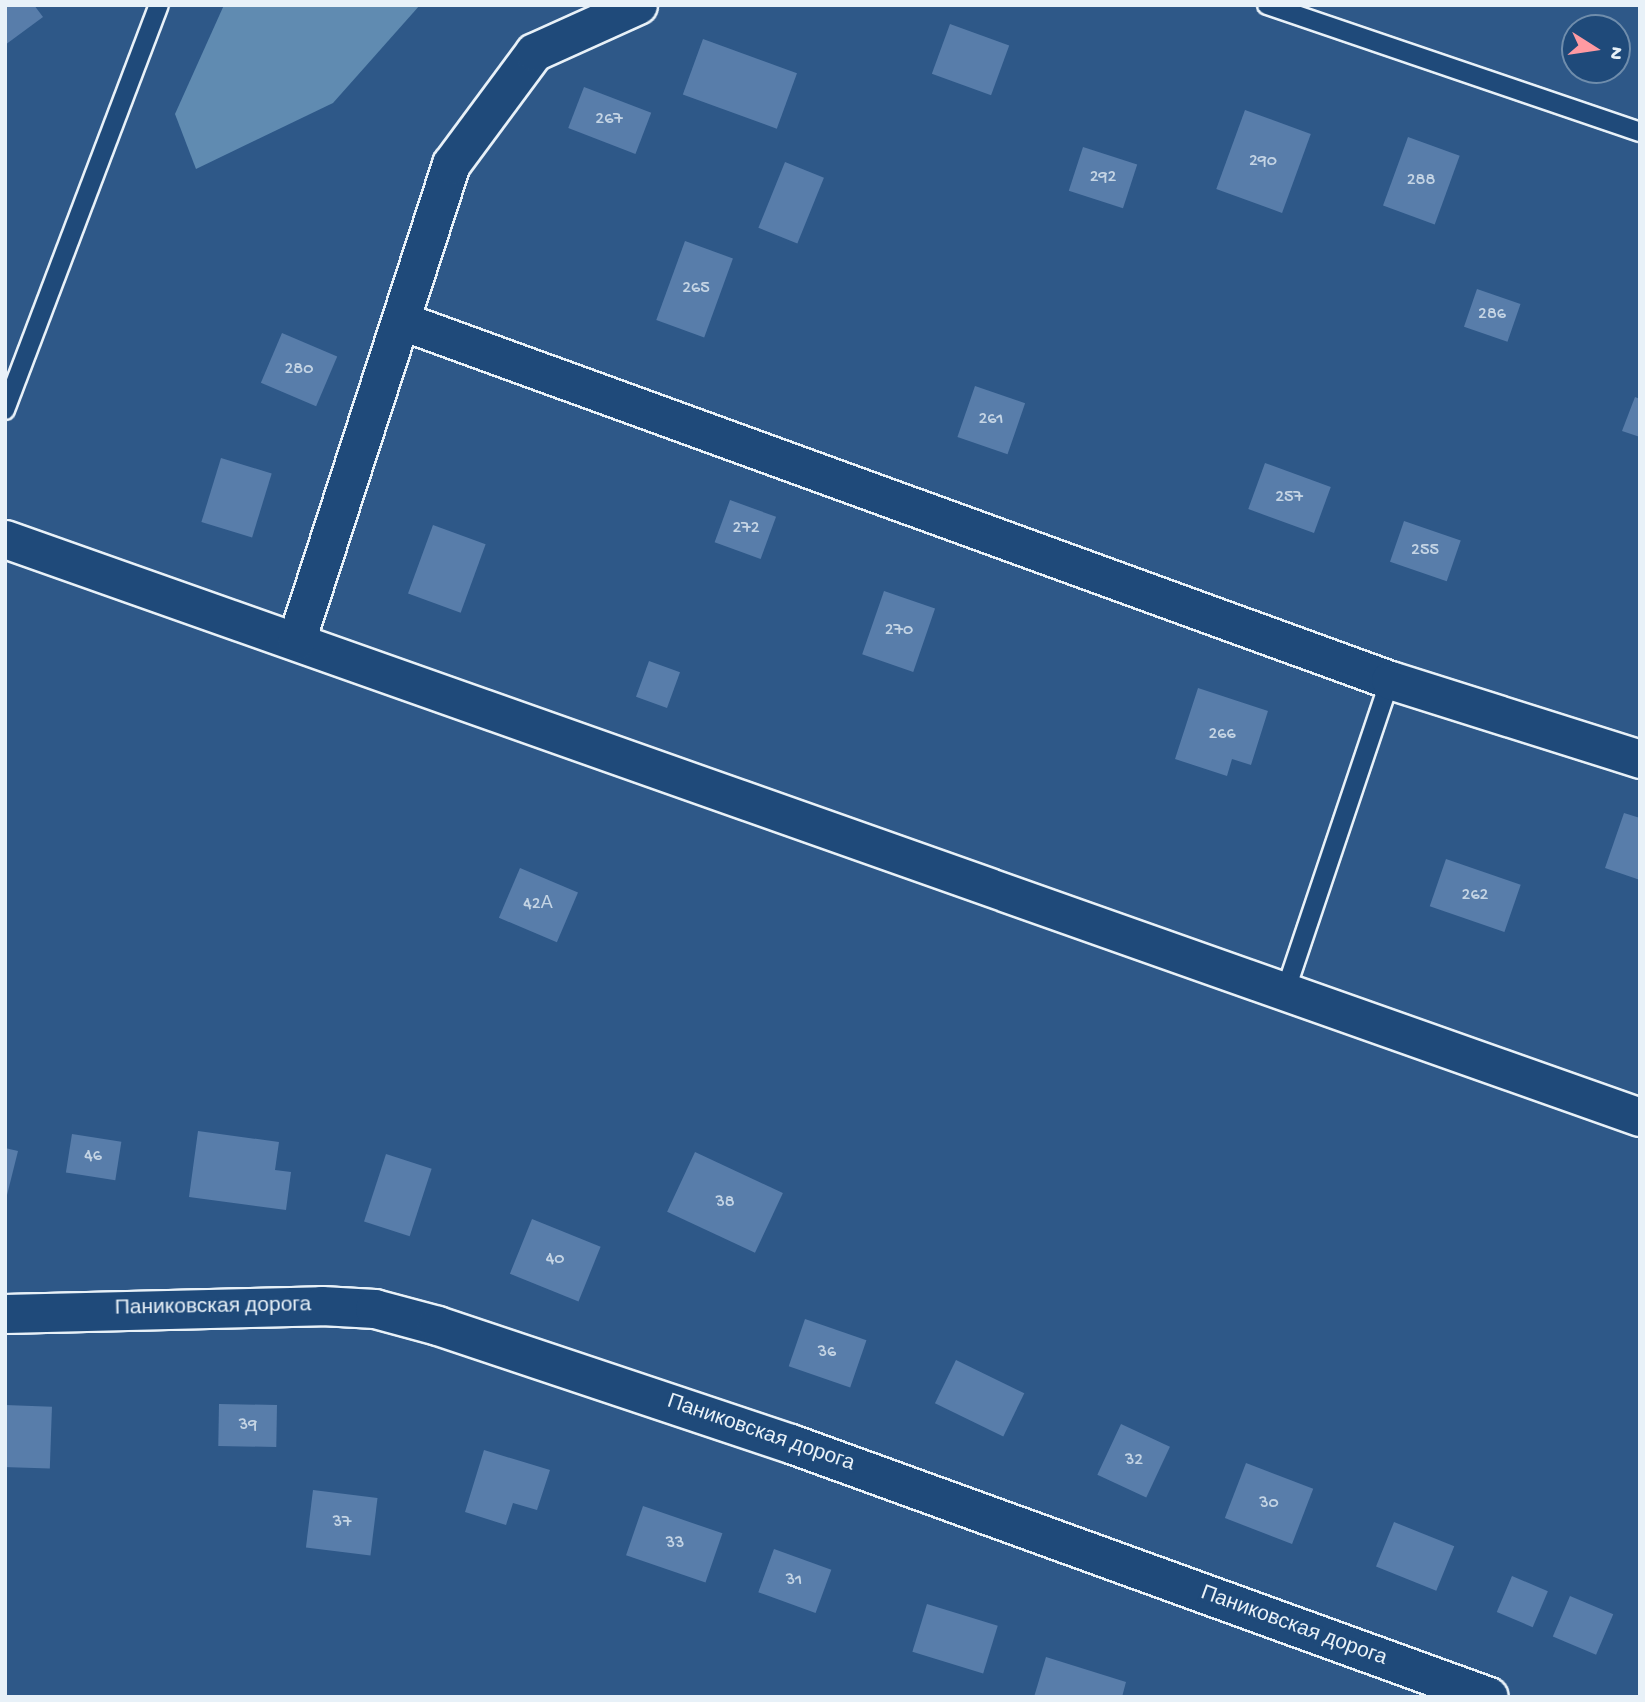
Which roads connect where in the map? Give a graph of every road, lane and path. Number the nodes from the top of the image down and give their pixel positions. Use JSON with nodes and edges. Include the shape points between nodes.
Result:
{"nodes":[{"id":1,"x":159,"y":5,"type":"edge"},
{"id":2,"x":638,"y":5,"type":"edge"},
{"id":3,"x":1267,"y":5,"type":"edge"},
{"id":4,"x":1640,"y":132,"type":"edge"},
{"id":5,"x":402,"y":321,"type":"junction"},
{"id":6,"x":5,"y":410,"type":"edge"},
{"id":7,"x":5,"y":539,"type":"edge"},
{"id":8,"x":296,"y":641,"type":"junction"},
{"id":9,"x":1390,"y":680,"type":"junction"},
{"id":10,"x":1640,"y":759,"type":"edge"},
{"id":11,"x":1285,"y":992,"type":"junction"},
{"id":12,"x":1640,"y":1117,"type":"edge"},
{"id":13,"x":5,"y":1314,"type":"edge"},
{"id":14,"x":1489,"y":1697,"type":"edge"}],
"edges":[{"from":1,"to":6,"type":"lane"},
{"from":2,"to":5,"type":"street","via":[[534,52],[459,152],[451,164]]},
{"from":3,"to":4,"type":"lane"},
{"from":5,"to":8,"type":"street"},
{"from":5,"to":9,"type":"street"},
{"from":7,"to":8,"type":"street"},
{"from":8,"to":11,"type":"street"},
{"from":9,"to":10,"type":"street"},
{"from":9,"to":11,"type":"lane"},
{"from":11,"to":12,"type":"street"},
{"from":13,"to":14,"type":"street","name":"Паниковская дорога","via":[[322,1306],[375,1309],[791,1444]]}]}
